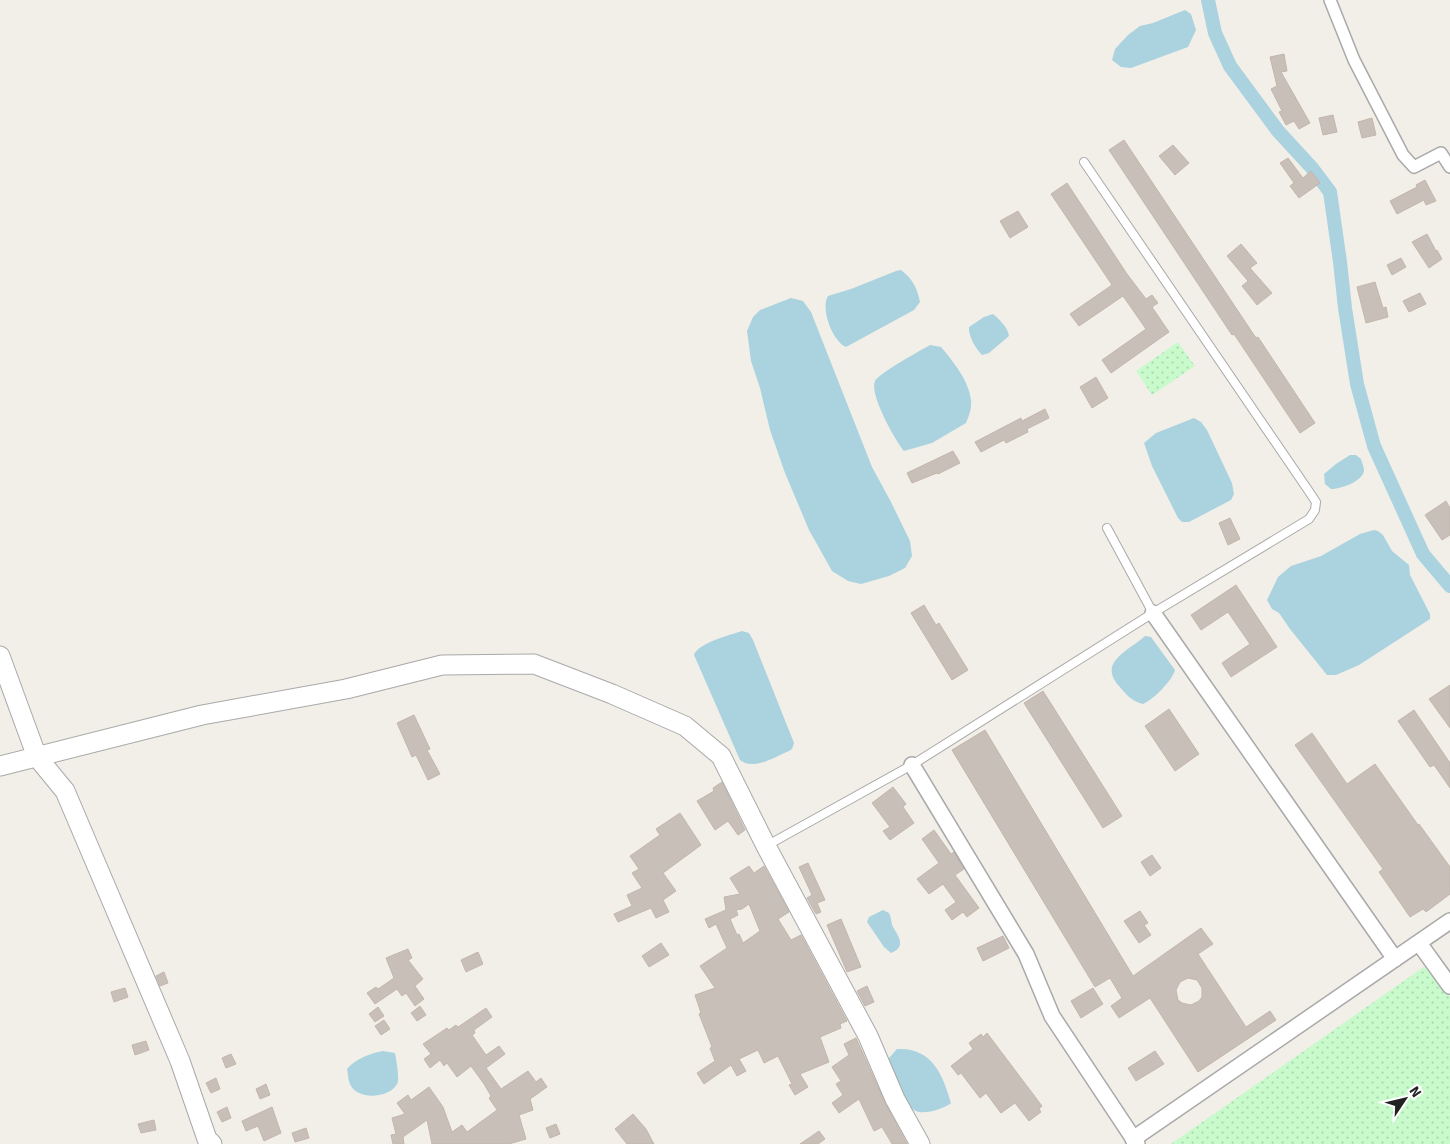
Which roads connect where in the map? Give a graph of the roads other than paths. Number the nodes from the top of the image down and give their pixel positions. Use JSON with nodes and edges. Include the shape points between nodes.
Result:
{"nodes":[{"id":1,"x":1330,"y":0,"type":"edge"},
{"id":2,"x":1084,"y":162,"type":"dead end"},
{"id":3,"x":1450,"y":167,"type":"edge"},
{"id":4,"x":1107,"y":528,"type":"dead end"},
{"id":5,"x":1153,"y":613,"type":"junction"},
{"id":6,"x":0,"y":656,"type":"edge"},
{"id":7,"x":37,"y":757,"type":"junction"},
{"id":8,"x":912,"y":764,"type":"junction"},
{"id":9,"x":0,"y":766,"type":"edge"},
{"id":10,"x":766,"y":846,"type":"junction"},
{"id":11,"x":1450,"y":921,"type":"edge"},
{"id":12,"x":1419,"y":943,"type":"junction"},
{"id":13,"x":1395,"y":959,"type":"junction"},
{"id":14,"x":1450,"y":986,"type":"edge"},
{"id":15,"x":1135,"y":1141,"type":"edge"},
{"id":16,"x":212,"y":1144,"type":"edge"},
{"id":17,"x":920,"y":1144,"type":"edge"}],
"edges":[{"from":1,"to":3,"type":"street","via":[[1354,60],[1403,155],[1414,167],[1441,153]]},
{"from":2,"to":5,"type":"lane","via":[[1316,502],[1309,519]]},
{"from":4,"to":5,"type":"lane"},
{"from":5,"to":8,"type":"lane"},
{"from":5,"to":13,"type":"street"},
{"from":6,"to":7,"type":"street"},
{"from":7,"to":9,"type":"street"},
{"from":7,"to":10,"type":"street","via":[[202,715],[346,689],[442,665],[534,664],[685,726],[721,756]]},
{"from":7,"to":16,"type":"street","via":[[66,791],[180,1061],[207,1139]]},
{"from":8,"to":10,"type":"lane"},
{"from":8,"to":15,"type":"street","via":[[1026,954],[1052,1016]]},
{"from":10,"to":17,"type":"street","via":[[868,1036],[895,1100]]},
{"from":11,"to":12,"type":"street"},
{"from":12,"to":13,"type":"street"},
{"from":12,"to":14,"type":"street"},
{"from":13,"to":15,"type":"street"}]}
